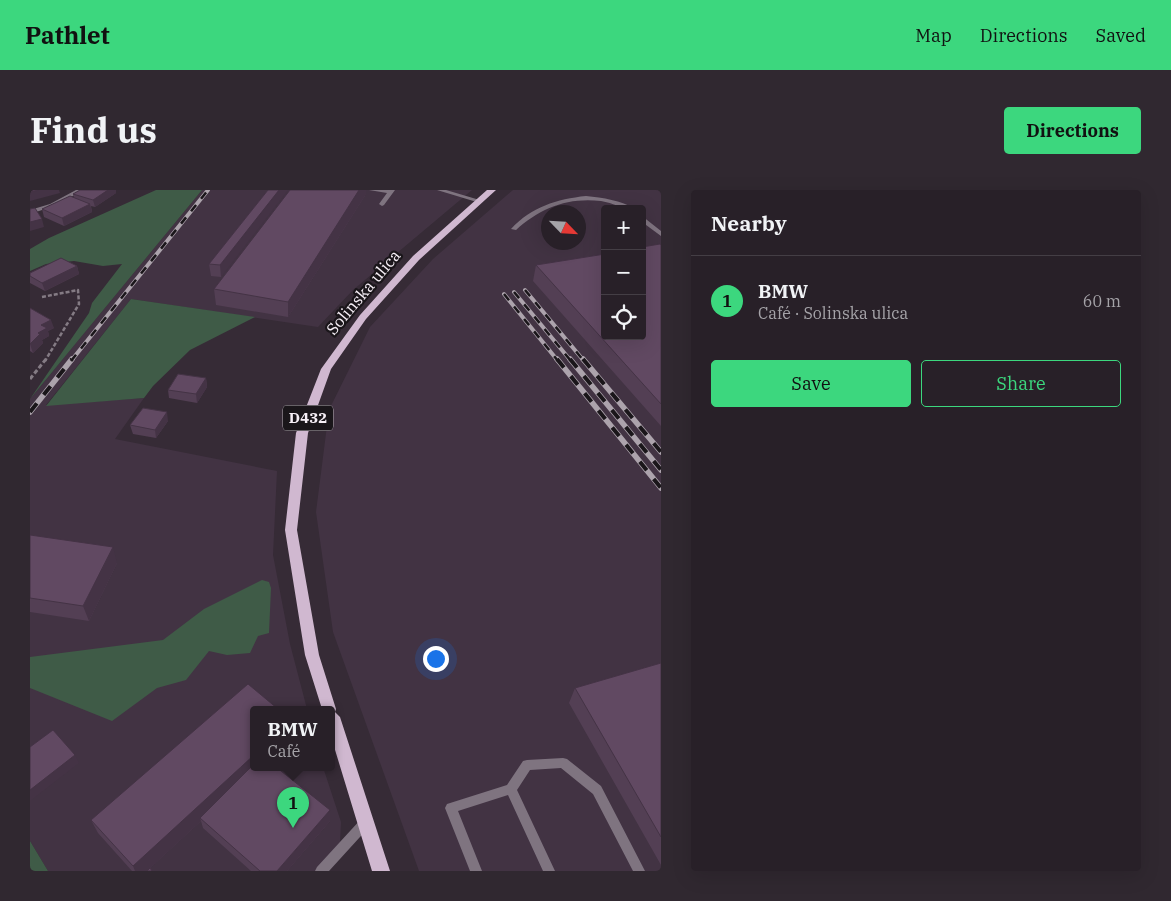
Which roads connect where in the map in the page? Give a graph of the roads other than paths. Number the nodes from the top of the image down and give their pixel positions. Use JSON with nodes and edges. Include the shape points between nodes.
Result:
{"nodes":[{"id":1,"x":81,"y":190,"type":"edge"},
{"id":2,"x":372,"y":190,"type":"edge"},
{"id":3,"x":440,"y":190,"type":"edge"},
{"id":4,"x":391,"y":191,"type":"edge"},
{"id":5,"x":493,"y":191,"type":"edge"},
{"id":6,"x":480,"y":201,"type":"junction"},
{"id":7,"x":382,"y":204,"type":"dead end"},
{"id":8,"x":626,"y":205,"type":"edge"},
{"id":9,"x":30,"y":212,"type":"edge"},
{"id":10,"x":646,"y":221,"type":"edge"},
{"id":11,"x":514,"y":229,"type":"dead end"},
{"id":12,"x":661,"y":234,"type":"edge"},
{"id":13,"x":328,"y":706,"type":"edge"},
{"id":14,"x":335,"y":726,"type":"edge"},
{"id":15,"x":511,"y":789,"type":"junction"},
{"id":16,"x":366,"y":822,"type":"junction"},
{"id":17,"x":321,"y":871,"type":"edge"},
{"id":18,"x":381,"y":871,"type":"edge"},
{"id":19,"x":476,"y":871,"type":"edge"},
{"id":20,"x":549,"y":871,"type":"edge"},
{"id":21,"x":639,"y":871,"type":"edge"}],
"edges":[{"from":1,"to":9,"type":"street"},
{"from":2,"to":4,"type":"lane"},
{"from":3,"to":6,"type":"lane"},
{"from":4,"to":7,"type":"lane"},
{"from":5,"to":6,"type":"main road","name":"Solinska ulica","number":"D432"},
{"from":6,"to":13,"type":"main road","name":"Solinska ulica","number":"D432","via":[[416,258],[363,317],[326,368],[302,433],[291,530],[312,655]]},
{"from":8,"to":11,"type":"street","via":[[609,194],[565,195],[547,202]]},
{"from":10,"to":12,"type":"street"},
{"from":14,"to":16,"type":"main road"},
{"from":15,"to":19,"type":"lane","via":[[451,808]]},
{"from":15,"to":20,"type":"lane"},
{"from":15,"to":21,"type":"lane","via":[[527,765],[563,764],[596,790]]},
{"from":16,"to":17,"type":"lane"},
{"from":16,"to":18,"type":"main road"}]}
